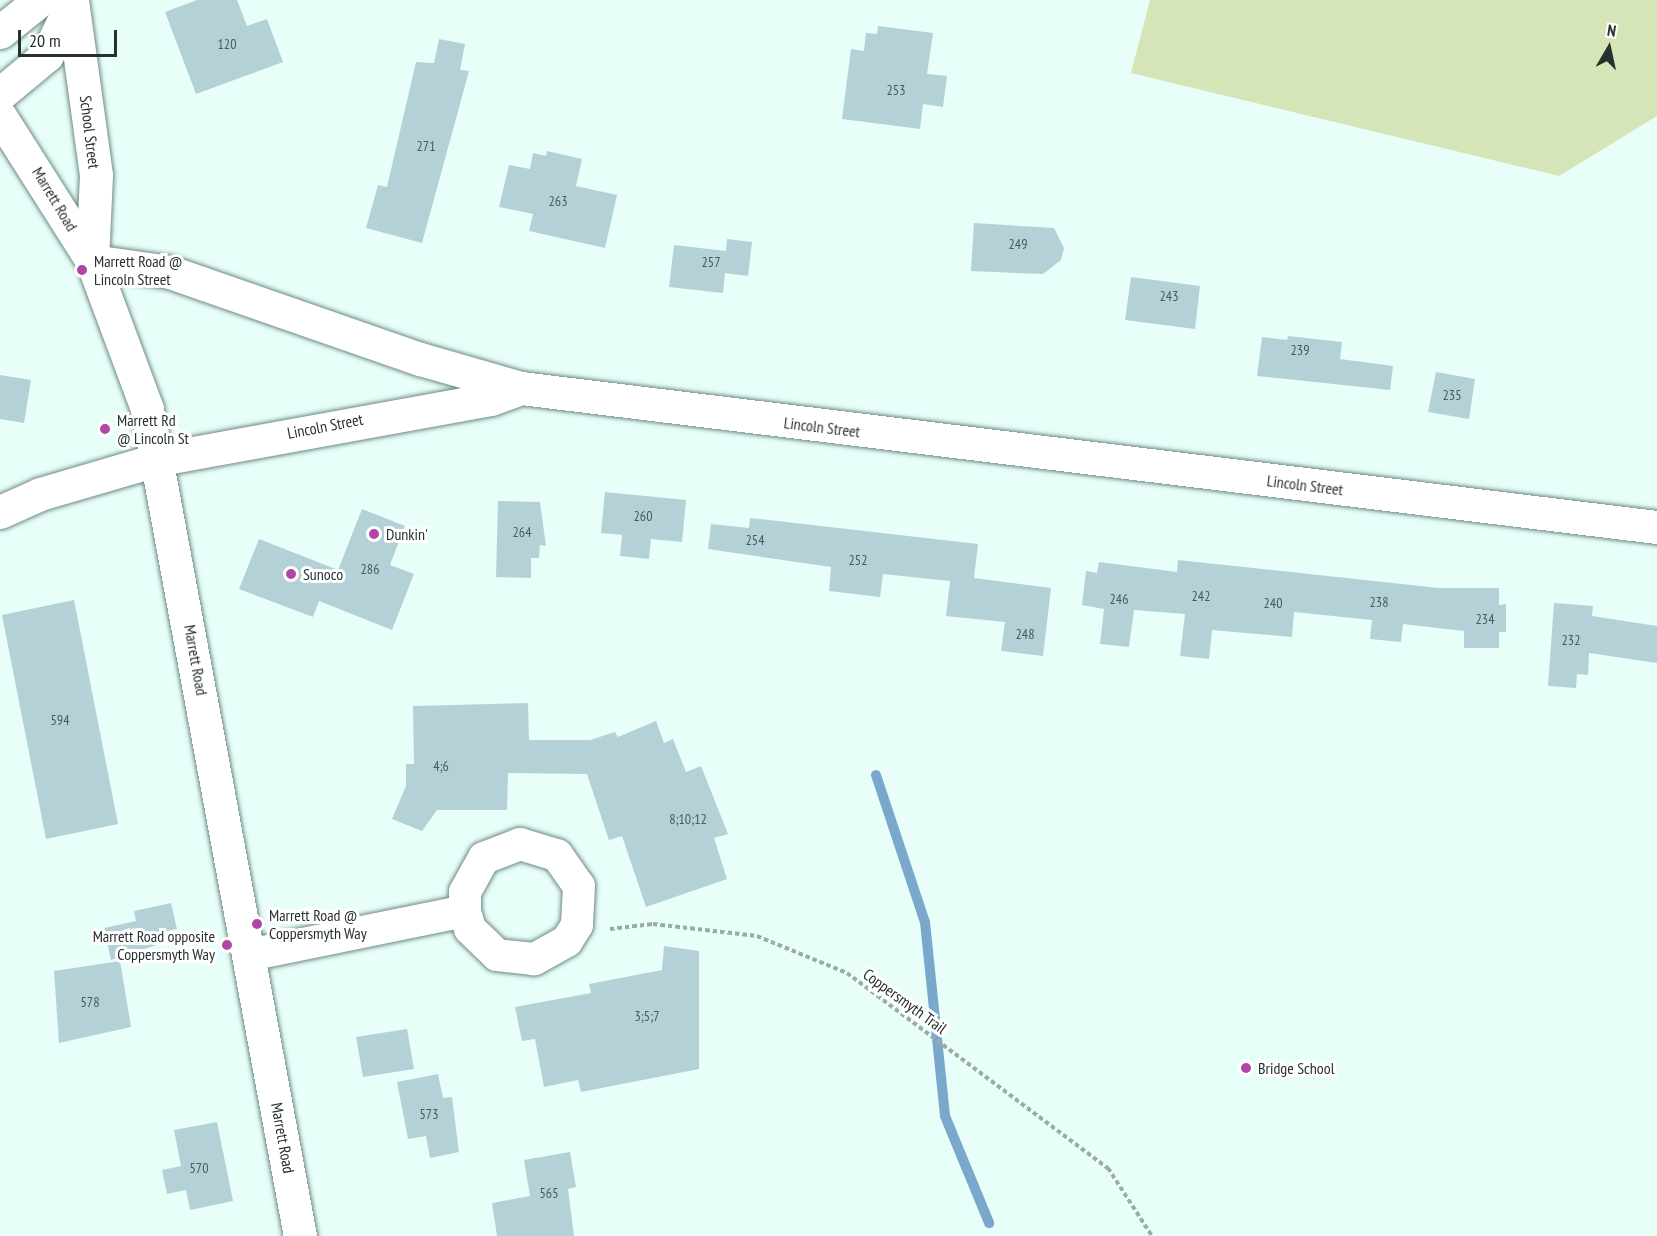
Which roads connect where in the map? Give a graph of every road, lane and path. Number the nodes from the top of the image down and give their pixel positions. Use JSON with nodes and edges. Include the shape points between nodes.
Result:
{"nodes":[{"id":1,"x":40,"y":0,"type":"edge"},
{"id":2,"x":72,"y":2,"type":"edge"},
{"id":3,"x":0,"y":32,"type":"edge"},
{"id":4,"x":0,"y":94,"type":"edge"},
{"id":5,"x":0,"y":116,"type":"edge"},
{"id":6,"x":92,"y":261,"type":"junction"},
{"id":7,"x":521,"y":388,"type":"junction"},
{"id":8,"x":160,"y":459,"type":"junction"},
{"id":9,"x":0,"y":512,"type":"edge"},
{"id":10,"x":1657,"y":527,"type":"edge"},
{"id":11,"x":465,"y":911,"type":"junction"},
{"id":12,"x":577,"y":925,"type":"junction"},
{"id":13,"x":249,"y":955,"type":"junction"},
{"id":14,"x":300,"y":1236,"type":"edge"},
{"id":15,"x":1152,"y":1236,"type":"edge"}],
"edges":[{"from":1,"to":3,"type":"street"},
{"from":2,"to":4,"type":"street","name":"School Street","via":[[47,55]]},
{"from":2,"to":6,"type":"street","name":"School Street","via":[[96,175]]},
{"from":5,"to":6,"type":"street","name":"Marrett Road"},
{"from":6,"to":7,"type":"street","via":[[170,272],[420,359]]},
{"from":6,"to":8,"type":"street","name":"Marrett Road","via":[[118,318]]},
{"from":7,"to":8,"type":"street","name":"Lincoln Street","via":[[491,399]]},
{"from":7,"to":10,"type":"street","name":"Lincoln Street"},
{"from":8,"to":9,"type":"street","name":"Lincoln Street","via":[[40,494]]},
{"from":8,"to":13,"type":"street","name":"Marrett Road"},
{"from":11,"to":12,"type":"street","via":[[482,944],[515,960],[552,953]]},
{"from":11,"to":12,"type":"street","via":[[465,891],[484,858],[520,844],[557,855],[571,869],[581,906]]},
{"from":11,"to":13,"type":"street"},
{"from":12,"to":15,"type":"path","name":"Coppersmyth Trail","via":[[604,930],[653,924],[758,936],[847,973],[1108,1168]]},
{"from":13,"to":14,"type":"street","name":"Marrett Road"}]}
